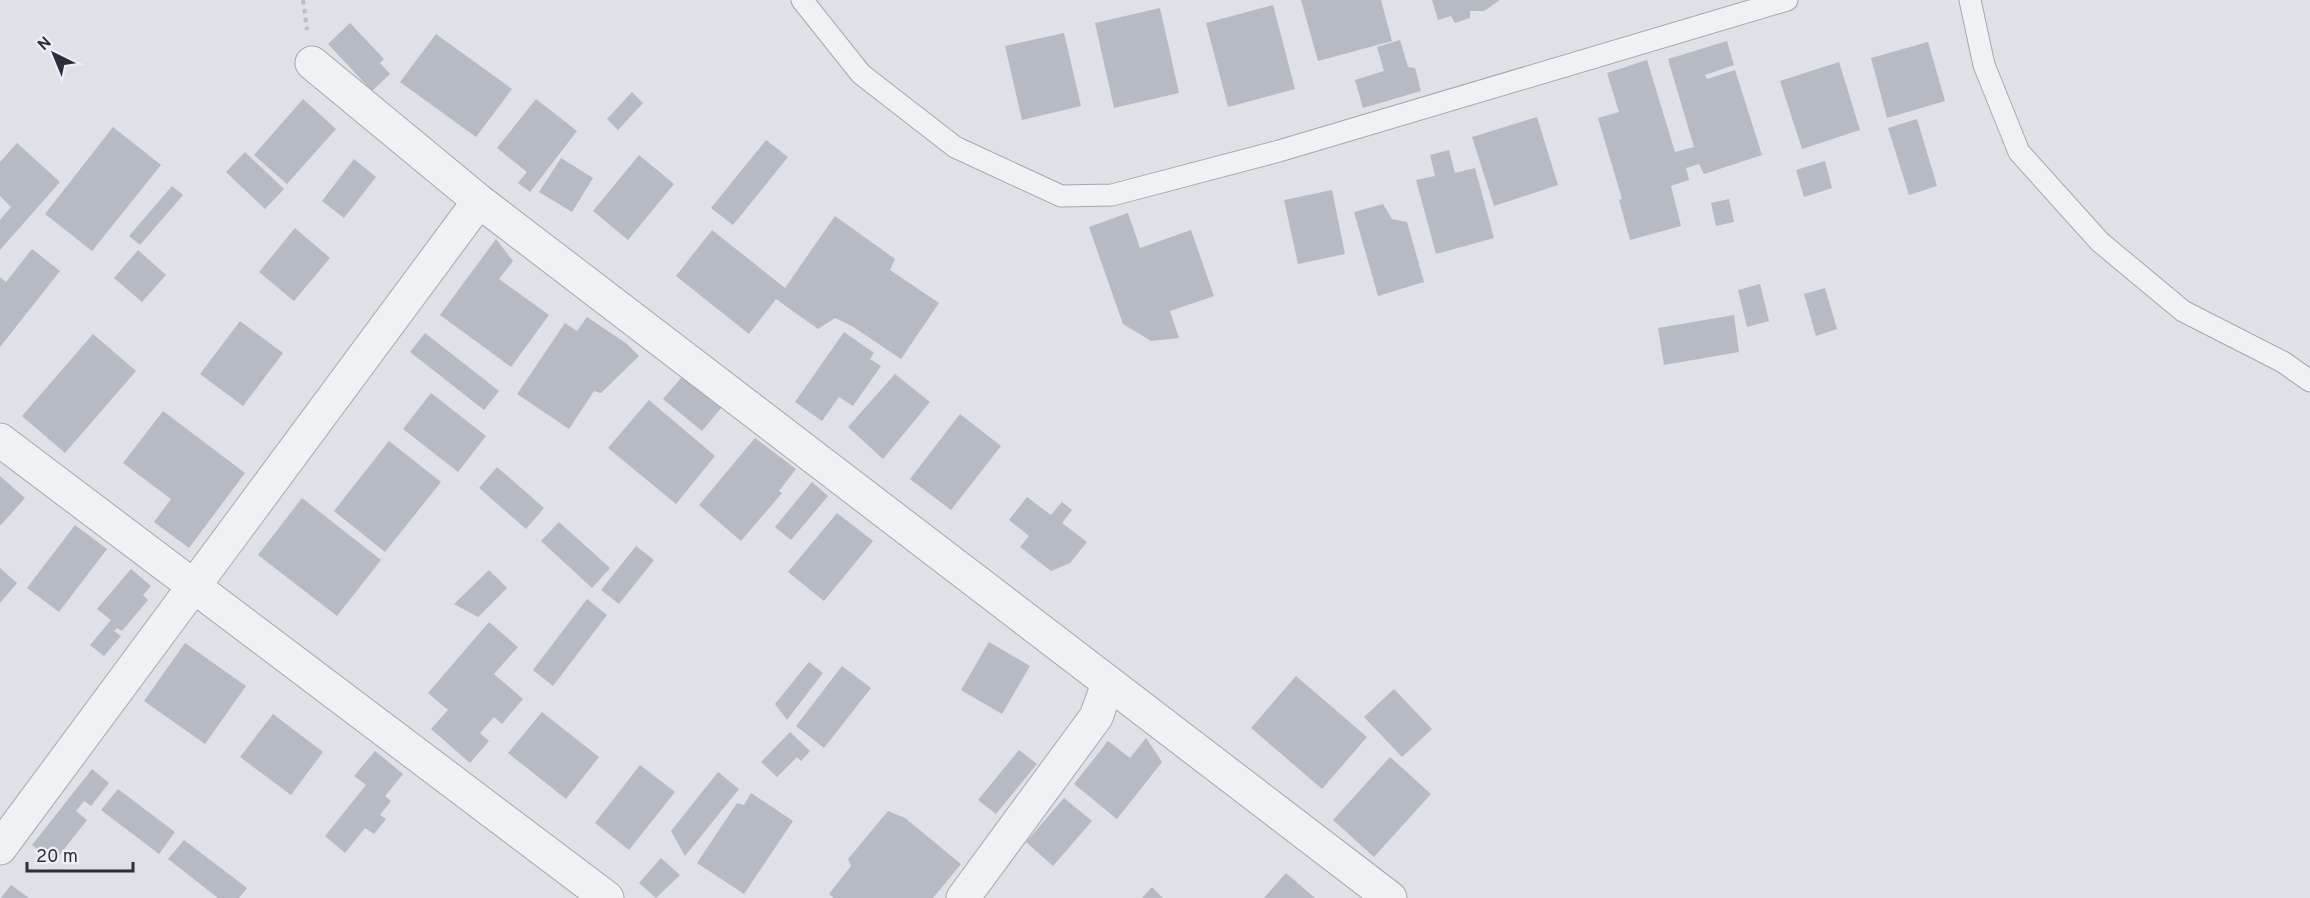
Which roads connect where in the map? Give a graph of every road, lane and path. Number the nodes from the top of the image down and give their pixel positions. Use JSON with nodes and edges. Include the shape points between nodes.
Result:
{"nodes":[{"id":1,"x":802,"y":0,"type":"edge"},
{"id":2,"x":1787,"y":0,"type":"edge"},
{"id":3,"x":1970,"y":0,"type":"edge"},
{"id":4,"x":312,"y":63,"type":"dead end"},
{"id":5,"x":479,"y":201,"type":"junction"},
{"id":6,"x":2310,"y":381,"type":"edge"},
{"id":7,"x":0,"y":440,"type":"edge"},
{"id":8,"x":192,"y":587,"type":"junction"},
{"id":9,"x":1108,"y":684,"type":"junction"},
{"id":10,"x":0,"y":848,"type":"edge"},
{"id":11,"x":607,"y":898,"type":"edge"},
{"id":12,"x":963,"y":898,"type":"edge"},
{"id":13,"x":1390,"y":898,"type":"edge"}],
"edges":[{"from":1,"to":2,"type":"lane","via":[[861,74],[954,147],[1061,196],[1112,195],[1268,154]]},
{"from":3,"to":6,"type":"lane","via":[[1984,65],[2019,152],[2100,242],[2183,311],[2283,362]]},
{"from":4,"to":5,"type":"street"},
{"from":5,"to":8,"type":"street"},
{"from":5,"to":9,"type":"street"},
{"from":7,"to":8,"type":"street"},
{"from":8,"to":10,"type":"street"},
{"from":8,"to":11,"type":"street"},
{"from":9,"to":12,"type":"street","via":[[1096,717]]},
{"from":9,"to":13,"type":"street"}]}
